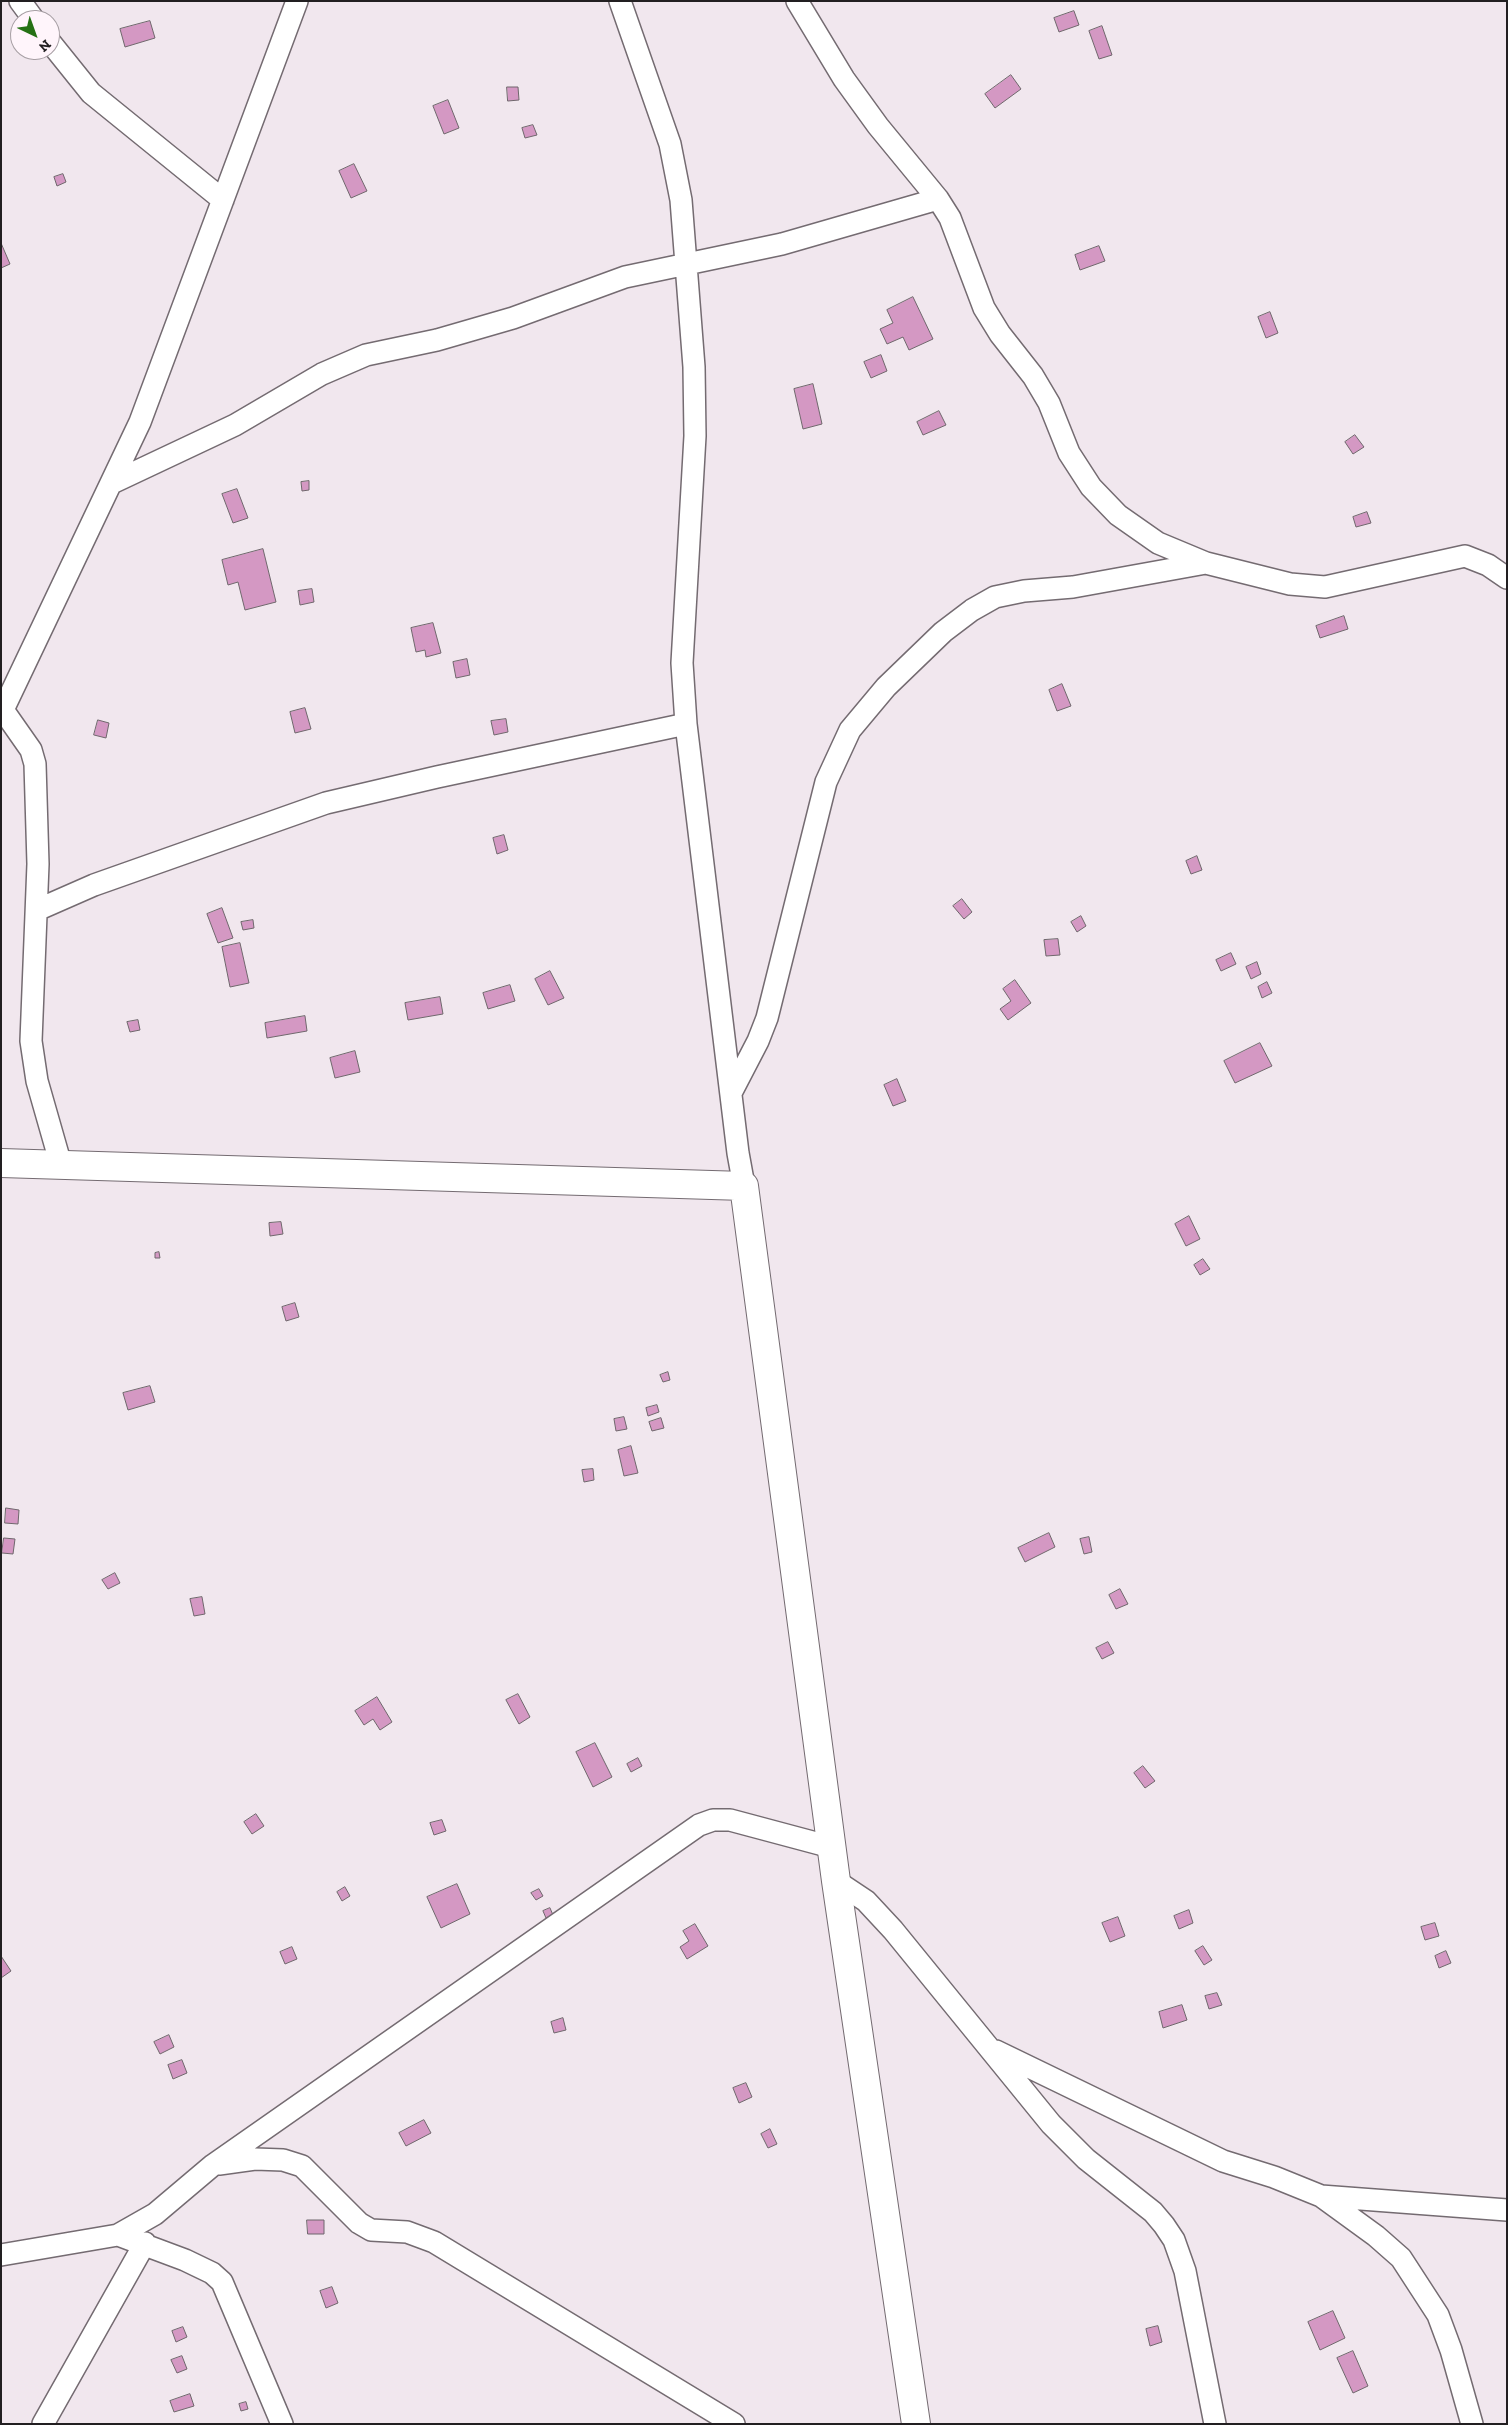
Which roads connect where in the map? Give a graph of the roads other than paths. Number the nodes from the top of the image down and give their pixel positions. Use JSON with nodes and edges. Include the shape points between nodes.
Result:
{"nodes":[{"id":1,"x":297,"y":1,"type":"edge"},
{"id":2,"x":620,"y":1,"type":"edge"},
{"id":3,"x":797,"y":1,"type":"edge"},
{"id":4,"x":60,"y":54,"type":"edge"},
{"id":5,"x":938,"y":199,"type":"junction"},
{"id":6,"x":223,"y":200,"type":"junction"},
{"id":7,"x":685,"y":266,"type":"junction"},
{"id":8,"x":112,"y":483,"type":"junction"},
{"id":9,"x":1206,"y":563,"type":"junction"},
{"id":10,"x":1507,"y":578,"type":"edge"},
{"id":11,"x":2,"y":712,"type":"edge"},
{"id":12,"x":686,"y":724,"type":"junction"},
{"id":13,"x":37,"y":910,"type":"junction"},
{"id":14,"x":731,"y":1092,"type":"junction"},
{"id":15,"x":1,"y":1163,"type":"edge"},
{"id":16,"x":61,"y":1165,"type":"junction"},
{"id":17,"x":744,"y":1186,"type":"junction"},
{"id":18,"x":831,"y":1847,"type":"junction"},
{"id":19,"x":836,"y":1881,"type":"junction"},
{"id":20,"x":990,"y":2048,"type":"junction"},
{"id":21,"x":214,"y":2165,"type":"junction"},
{"id":22,"x":1321,"y":2196,"type":"junction"},
{"id":23,"x":1507,"y":2210,"type":"edge"},
{"id":24,"x":118,"y":2235,"type":"junction"},
{"id":25,"x":145,"y":2243,"type":"junction"},
{"id":26,"x":1,"y":2254,"type":"edge"},
{"id":27,"x":43,"y":2424,"type":"edge"},
{"id":28,"x":282,"y":2424,"type":"edge"},
{"id":29,"x":734,"y":2424,"type":"edge"},
{"id":30,"x":916,"y":2424,"type":"edge"},
{"id":31,"x":1214,"y":2424,"type":"edge"},
{"id":32,"x":1472,"y":2424,"type":"edge"}],
"edges":[{"from":1,"to":6,"type":"street"},
{"from":2,"to":7,"type":"street","via":[[670,144],[681,200]]},
{"from":3,"to":5,"type":"street","via":[[844,79]]},
{"from":4,"to":6,"type":"street","via":[[91,92]]},
{"from":5,"to":7,"type":"street","via":[[782,244]]},
{"from":5,"to":9,"type":"street","via":[[957,232],[984,308],[1033,376],[1049,403],[1069,453],[1091,487],[1118,515],[1158,543]]},
{"from":6,"to":8,"type":"street","via":[[140,422]]},
{"from":7,"to":8,"type":"street","via":[[625,277],[513,318],[437,340],[366,355],[322,374],[235,425]]},
{"from":7,"to":12,"type":"street","via":[[694,367],[695,436],[682,663]]},
{"from":8,"to":11,"type":"street"},
{"from":9,"to":10,"type":"street","via":[[1290,584],[1324,587],[1464,556],[1488,564]]},
{"from":9,"to":14,"type":"street","via":[[1073,587],[995,597],[943,632],[886,687],[850,730],[826,782],[767,1018]]},
{"from":11,"to":13,"type":"street","via":[[31,750],[35,764]]},
{"from":12,"to":13,"type":"street","via":[[326,803],[94,885]]},
{"from":12,"to":14,"type":"street"},
{"from":13,"to":16,"type":"street","via":[[32,1053]]},
{"from":14,"to":17,"type":"street"},
{"from":15,"to":16,"type":"street"},
{"from":16,"to":17,"type":"street"},
{"from":17,"to":18,"type":"street"},
{"from":18,"to":19,"type":"street"},
{"from":18,"to":21,"type":"street","via":[[730,1820],[713,1820],[699,1825]]},
{"from":19,"to":20,"type":"street","via":[[866,1901],[893,1930]]},
{"from":19,"to":30,"type":"street"},
{"from":20,"to":22,"type":"street","via":[[1223,2161]]},
{"from":20,"to":31,"type":"street","via":[[1051,2124],[1086,2159],[1153,2212],[1174,2240],[1191,2296]]},
{"from":21,"to":24,"type":"street","via":[[155,2214]]},
{"from":21,"to":29,"type":"street","via":[[255,2159],[283,2160],[302,2166],[359,2223],[371,2230],[407,2232],[434,2242]]},
{"from":22,"to":23,"type":"street"},
{"from":22,"to":32,"type":"street","via":[[1401,2258],[1416,2280],[1438,2315]]},
{"from":24,"to":25,"type":"street"},
{"from":24,"to":26,"type":"street"},
{"from":25,"to":27,"type":"street"},
{"from":25,"to":28,"type":"street","via":[[212,2273],[222,2282]]}]}
